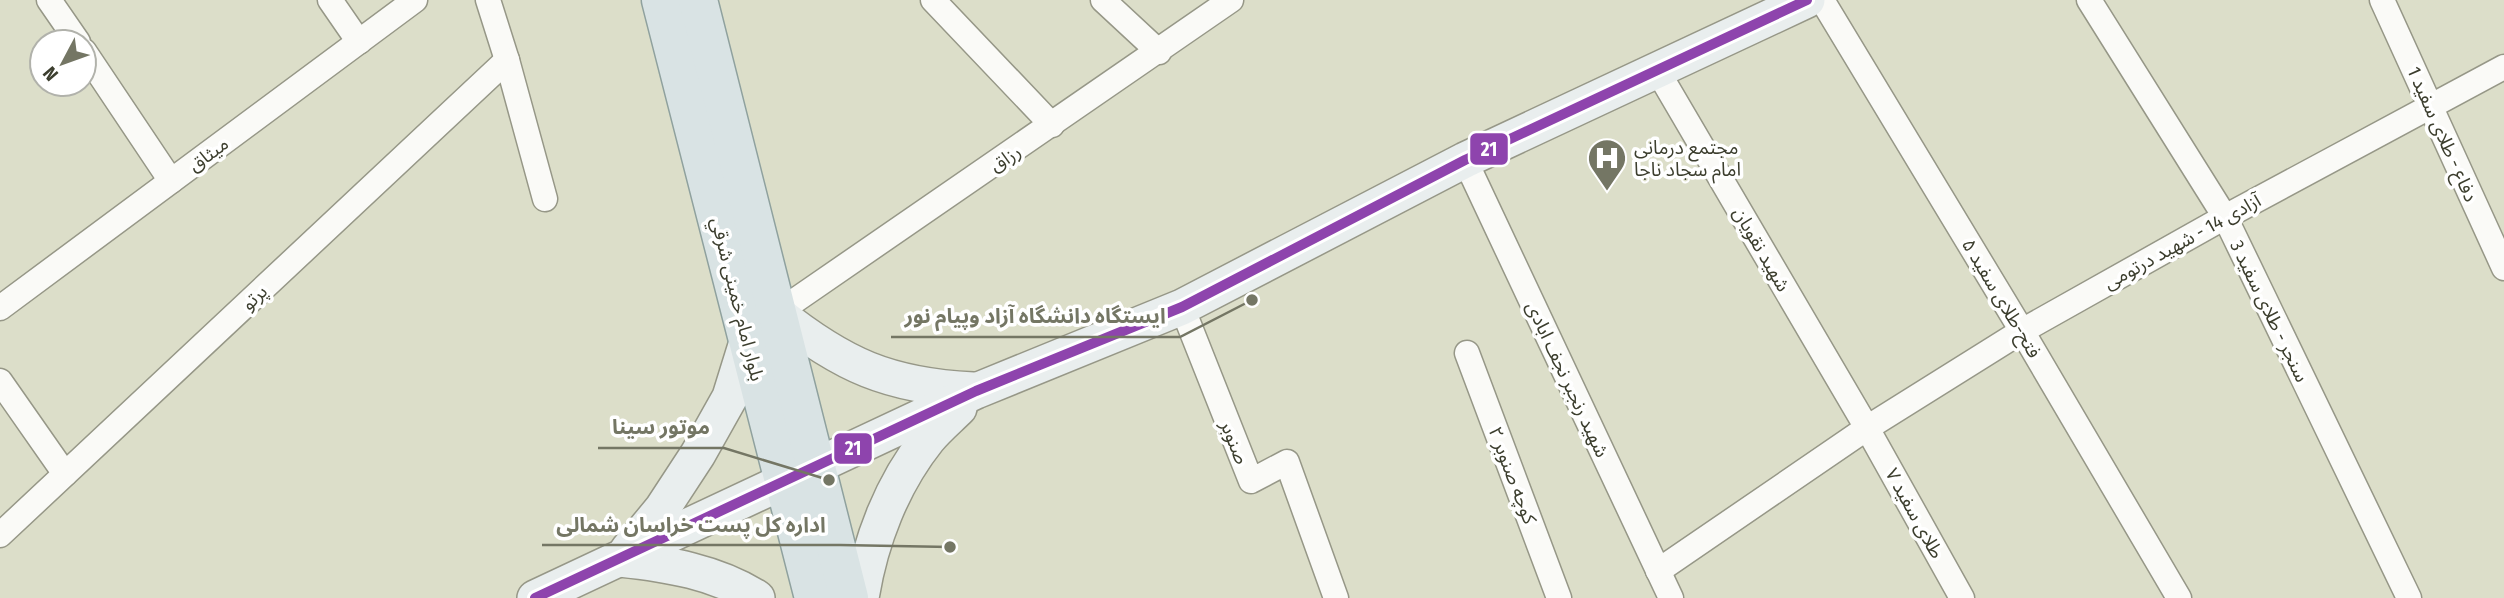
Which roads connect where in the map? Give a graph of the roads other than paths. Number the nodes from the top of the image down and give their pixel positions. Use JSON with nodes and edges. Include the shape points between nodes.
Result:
{"nodes":[{"id":1,"x":50,"y":0,"type":"edge"},
{"id":2,"x":330,"y":0,"type":"edge"},
{"id":3,"x":415,"y":0,"type":"edge"},
{"id":4,"x":488,"y":0,"type":"edge"},
{"id":5,"x":661,"y":0,"type":"edge"},
{"id":6,"x":698,"y":0,"type":"edge"},
{"id":7,"x":933,"y":0,"type":"edge"},
{"id":8,"x":1103,"y":0,"type":"edge"},
{"id":9,"x":1231,"y":0,"type":"edge"},
{"id":10,"x":1807,"y":0,"type":"edge"},
{"id":11,"x":1822,"y":0,"type":"edge"},
{"id":12,"x":2089,"y":0,"type":"edge"},
{"id":13,"x":2382,"y":0,"type":"edge"},
{"id":14,"x":69,"y":28,"type":"edge"},
{"id":15,"x":359,"y":42,"type":"junction"},
{"id":16,"x":1159,"y":52,"type":"junction"},
{"id":17,"x":507,"y":60,"type":"junction"},
{"id":18,"x":2504,"y":67,"type":"edge"},
{"id":19,"x":1657,"y":70,"type":"junction"},
{"id":20,"x":98,"y":72,"type":"edge"},
{"id":21,"x":2431,"y":105,"type":"junction"},
{"id":22,"x":1052,"y":125,"type":"junction"},
{"id":23,"x":1465,"y":160,"type":"junction"},
{"id":24,"x":172,"y":181,"type":"junction"},
{"id":25,"x":545,"y":199,"type":"dead end"},
{"id":26,"x":2225,"y":217,"type":"junction"},
{"id":27,"x":2504,"y":268,"type":"edge"},
{"id":28,"x":1182,"y":307,"type":"junction"},
{"id":29,"x":0,"y":308,"type":"edge"},
{"id":30,"x":777,"y":313,"type":"junction"},
{"id":31,"x":2022,"y":331,"type":"junction"},
{"id":32,"x":748,"y":339,"type":"junction"},
{"id":33,"x":1467,"y":353,"type":"dead end"},
{"id":34,"x":0,"y":381,"type":"edge"},
{"id":35,"x":976,"y":391,"type":"junction"},
{"id":36,"x":1867,"y":428,"type":"junction"},
{"id":37,"x":65,"y":474,"type":"junction"},
{"id":38,"x":800,"y":474,"type":"junction"},
{"id":39,"x":0,"y":535,"type":"edge"},
{"id":40,"x":621,"y":559,"type":"junction"},
{"id":41,"x":1658,"y":571,"type":"junction"},
{"id":42,"x":535,"y":598,"type":"edge"},
{"id":43,"x":757,"y":598,"type":"edge"},
{"id":44,"x":814,"y":598,"type":"edge"},
{"id":45,"x":849,"y":598,"type":"edge"},
{"id":46,"x":862,"y":598,"type":"edge"},
{"id":47,"x":1336,"y":598,"type":"edge"},
{"id":48,"x":1559,"y":598,"type":"edge"},
{"id":49,"x":1671,"y":598,"type":"edge"},
{"id":50,"x":1962,"y":598,"type":"edge"},
{"id":51,"x":2179,"y":598,"type":"edge"},
{"id":52,"x":2409,"y":598,"type":"edge"}],
"edges":[{"from":1,"to":14,"type":"street"},
{"from":2,"to":15,"type":"street"},
{"from":3,"to":15,"type":"street","name":"میثاق"},
{"from":4,"to":17,"type":"street"},
{"from":5,"to":32,"type":"main road","name":"بلوار امام خمینی شرقي"},
{"from":6,"to":30,"type":"main road","name":"بلوار امام خمینی شرقي"},
{"from":7,"to":22,"type":"street"},
{"from":8,"to":16,"type":"street"},
{"from":9,"to":16,"type":"street","name":"رزاق"},
{"from":10,"to":19,"type":"main road"},
{"from":11,"to":31,"type":"street","name":"فتح-طلای سفید ۵"},
{"from":12,"to":26,"type":"street","name":"سنجر - طلای سفید 3"},
{"from":13,"to":21,"type":"street","name":"دفاع - طلای سفید 1"},
{"from":15,"to":24,"type":"street","name":"میثاق"},
{"from":16,"to":22,"type":"street","name":"رزاق"},
{"from":17,"to":25,"type":"street"},
{"from":17,"to":37,"type":"street","name":"پرتو"},
{"from":18,"to":21,"type":"street","name":"آزادی 14 - شهید درتومی"},
{"from":19,"to":23,"type":"main road"},
{"from":19,"to":36,"type":"street","name":"شهید نقویان"},
{"from":20,"to":24,"type":"street"},
{"from":21,"to":26,"type":"street","name":"آزادی 14 - شهید درتومی"},
{"from":21,"to":27,"type":"street","name":"دفاع - طلای سفید 1"},
{"from":22,"to":30,"type":"street","name":"رزاق"},
{"from":23,"to":28,"type":"main road"},
{"from":23,"to":41,"type":"street","name":"شهید رنجبر نجف ابادی"},
{"from":24,"to":29,"type":"street","name":"میثاق"},
{"from":26,"to":31,"type":"street","name":"آزادی 14 - شهید درتومی"},
{"from":26,"to":52,"type":"street","name":"سنجر - طلای سفید 3"},
{"from":28,"to":35,"type":"main road"},
{"from":28,"to":47,"type":"street","name":"صنوبر","via":[[1251,481],[1287,462]]},
{"from":30,"to":35,"type":"main road","via":[[849,363],[933,388]]},
{"from":30,"to":38,"type":"main road","name":"بلوار امام خمینی شرقي"},
{"from":31,"to":36,"type":"street","name":"آزادی 14 - شهید درتومی"},
{"from":31,"to":51,"type":"street","name":"فتح-طلای سفید ۵"},
{"from":32,"to":38,"type":"main road","name":"بلوار امام خمینی شرقي"},
{"from":32,"to":40,"type":"main road","via":[[730,397],[698,454]]},
{"from":33,"to":48,"type":"street","name":"کوچه صنوبر ۲"},
{"from":34,"to":37,"type":"street"},
{"from":35,"to":38,"type":"main road"},
{"from":35,"to":46,"type":"main road","via":[[928,439],[891,498],[866,562]]},
{"from":36,"to":41,"type":"street","name":"آزادی 14 - شهید درتومی"},
{"from":36,"to":50,"type":"street","name":"طلای سفید ۷"},
{"from":37,"to":39,"type":"street","name":"پرتو"},
{"from":38,"to":40,"type":"main road"},
{"from":38,"to":44,"type":"main road","name":"بلوار امام خمینی شرقي"},
{"from":38,"to":45,"type":"main road","name":"بلوار امام خمینی شرقي"},
{"from":40,"to":42,"type":"main road"},
{"from":40,"to":43,"type":"main road","via":[[667,564],[711,576]]},
{"from":41,"to":49,"type":"street","name":"شهید رنجبر نجف ابادی"}]}
